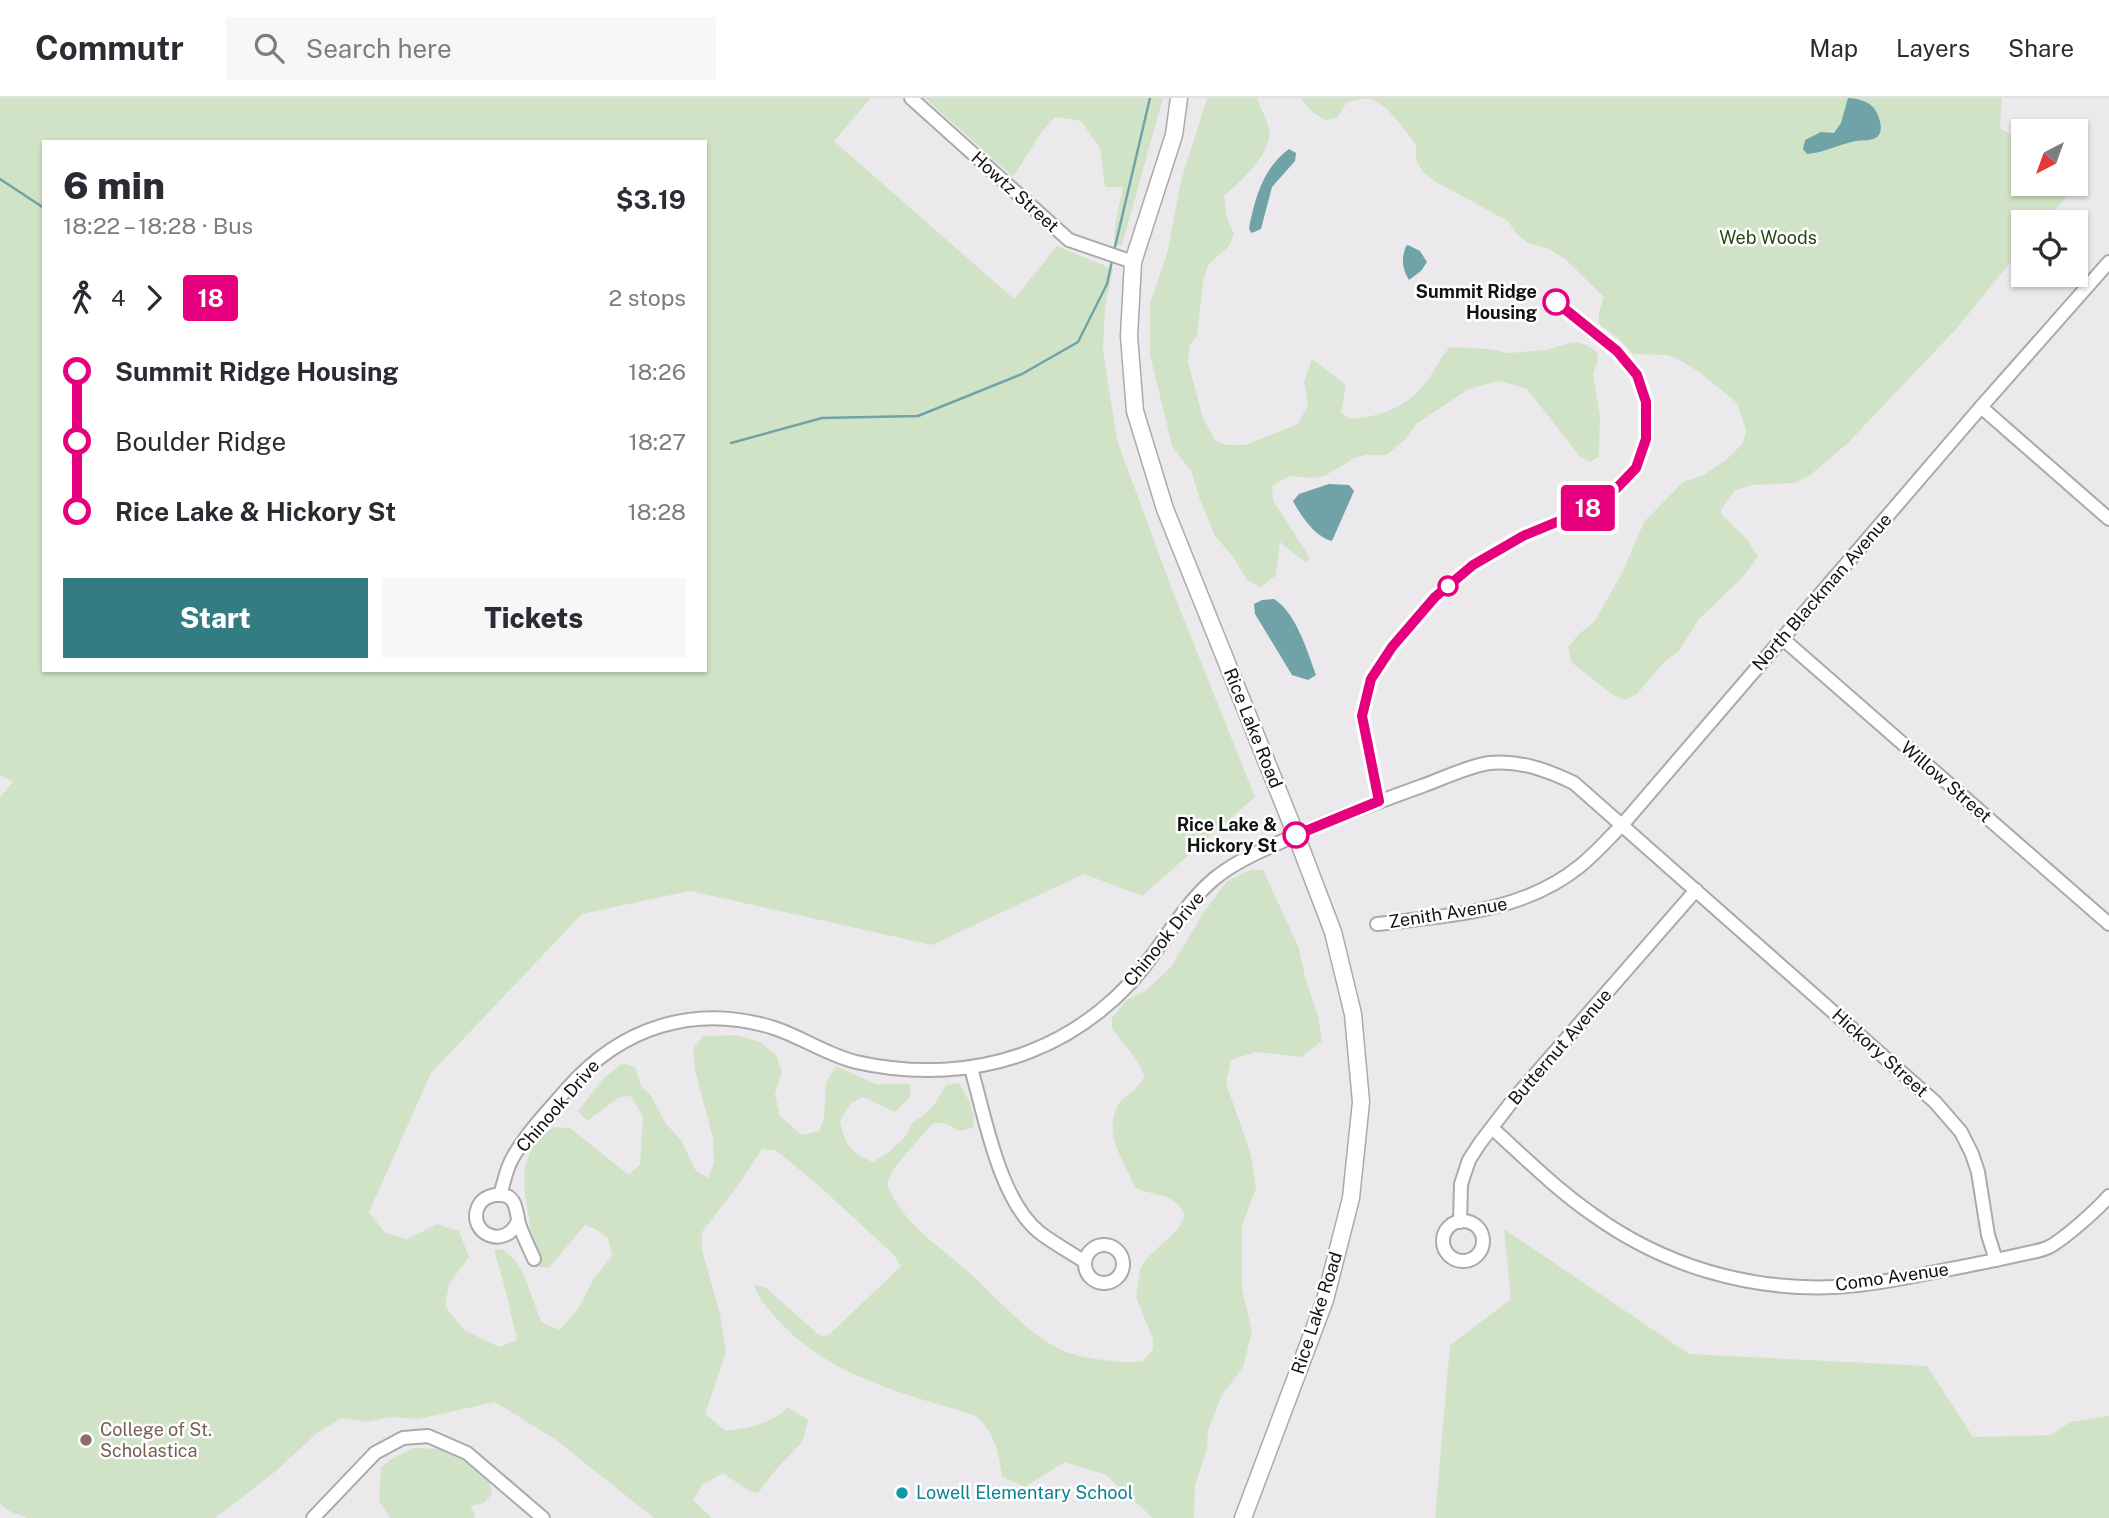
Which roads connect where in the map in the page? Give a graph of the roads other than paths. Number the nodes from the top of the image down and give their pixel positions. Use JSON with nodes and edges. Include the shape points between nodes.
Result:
{"nodes":[{"id":1,"x":911,"y":98,"type":"edge"},
{"id":2,"x":1179,"y":98,"type":"edge"},
{"id":3,"x":1133,"y":262,"type":"junction"},
{"id":4,"x":2109,"y":262,"type":"edge"},
{"id":5,"x":1981,"y":407,"type":"junction"},
{"id":6,"x":2109,"y":519,"type":"edge"},
{"id":7,"x":1783,"y":639,"type":"junction"},
{"id":8,"x":1623,"y":824,"type":"junction"},
{"id":9,"x":1296,"y":835,"type":"junction"},
{"id":10,"x":1696,"y":890,"type":"junction"},
{"id":11,"x":1518,"y":901,"type":"joint"},
{"id":12,"x":1377,"y":924,"type":"dead end"},
{"id":13,"x":2109,"y":925,"type":"edge"},
{"id":14,"x":971,"y":1068,"type":"junction"},
{"id":15,"x":1492,"y":1128,"type":"junction"},
{"id":16,"x":500,"y":1195,"type":"junction"},
{"id":17,"x":2109,"y":1196,"type":"edge"},
{"id":18,"x":2104,"y":1211,"type":"edge"},
{"id":19,"x":518,"y":1221,"type":"junction"},
{"id":20,"x":1460,"y":1222,"type":"dead end"},
{"id":21,"x":534,"y":1259,"type":"dead end"},
{"id":22,"x":1996,"y":1260,"type":"junction"},
{"id":23,"x":1085,"y":1262,"type":"dead end"},
{"id":24,"x":313,"y":1518,"type":"edge"},
{"id":25,"x":543,"y":1518,"type":"edge"},
{"id":26,"x":1243,"y":1518,"type":"edge"}],
"edges":[{"from":1,"to":3,"type":"street","name":"Howtz Street","via":[[1069,240]]},
{"from":2,"to":3,"type":"main road","name":"Rice Lake Road","via":[[1174,135]]},
{"from":3,"to":9,"type":"main road","name":"Rice Lake Road","via":[[1129,336],[1135,411],[1165,509]]},
{"from":4,"to":5,"type":"street","name":"North Blackman Avenue"},
{"from":5,"to":6,"type":"street"},
{"from":5,"to":7,"type":"street","name":"North Blackman Avenue"},
{"from":7,"to":8,"type":"street","name":"North Blackman Avenue"},
{"from":7,"to":13,"type":"street","name":"Willow Street"},
{"from":8,"to":9,"type":"street","via":[[1574,783],[1548,771],[1529,765],[1485,763]]},
{"from":8,"to":10,"type":"street","name":"Hickory Street"},
{"from":8,"to":11,"type":"street","name":"North Blackman Avenue","via":[[1580,866]]},
{"from":9,"to":14,"type":"street","name":"Chinook Drive","via":[[1213,879],[1183,911],[1136,977],[1080,1025],[1032,1051]]},
{"from":9,"to":26,"type":"main road","name":"Rice Lake Road","via":[[1333,932],[1353,1014],[1361,1102],[1352,1198],[1325,1300]]},
{"from":10,"to":15,"type":"street","name":"Butternut Avenue"},
{"from":10,"to":22,"type":"street","name":"Hickory Street","via":[[1935,1102],[1961,1132],[1975,1163]]},
{"from":11,"to":12,"type":"street","name":"Zenith Avenue","via":[[1477,912]]},
{"from":14,"to":16,"type":"street","name":"Chinook Drive","via":[[899,1069],[852,1061],[748,1021],[672,1022],[620,1044],[576,1079],[526,1136],[510,1161]]},
{"from":14,"to":23,"type":"street","via":[[1001,1172],[1016,1205],[1038,1231]]},
{"from":15,"to":20,"type":"street","name":"Butternut Avenue","via":[[1469,1160],[1461,1184]]},
{"from":15,"to":22,"type":"street","name":"Como Avenue","via":[[1606,1225],[1665,1257],[1728,1278],[1836,1287]]},
{"from":16,"to":19,"type":"street","via":[[513,1201]]},
{"from":16,"to":19,"type":"street","via":[[487,1198],[478,1208],[480,1228],[491,1236],[505,1236]]},
{"from":17,"to":18,"type":"street","name":"Como Avenue"},
{"from":18,"to":22,"type":"street","name":"Como Avenue","via":[[2048,1248]]},
{"from":19,"to":21,"type":"street"},
{"from":24,"to":25,"type":"street","via":[[375,1453],[403,1438],[428,1436],[467,1453]]}]}
